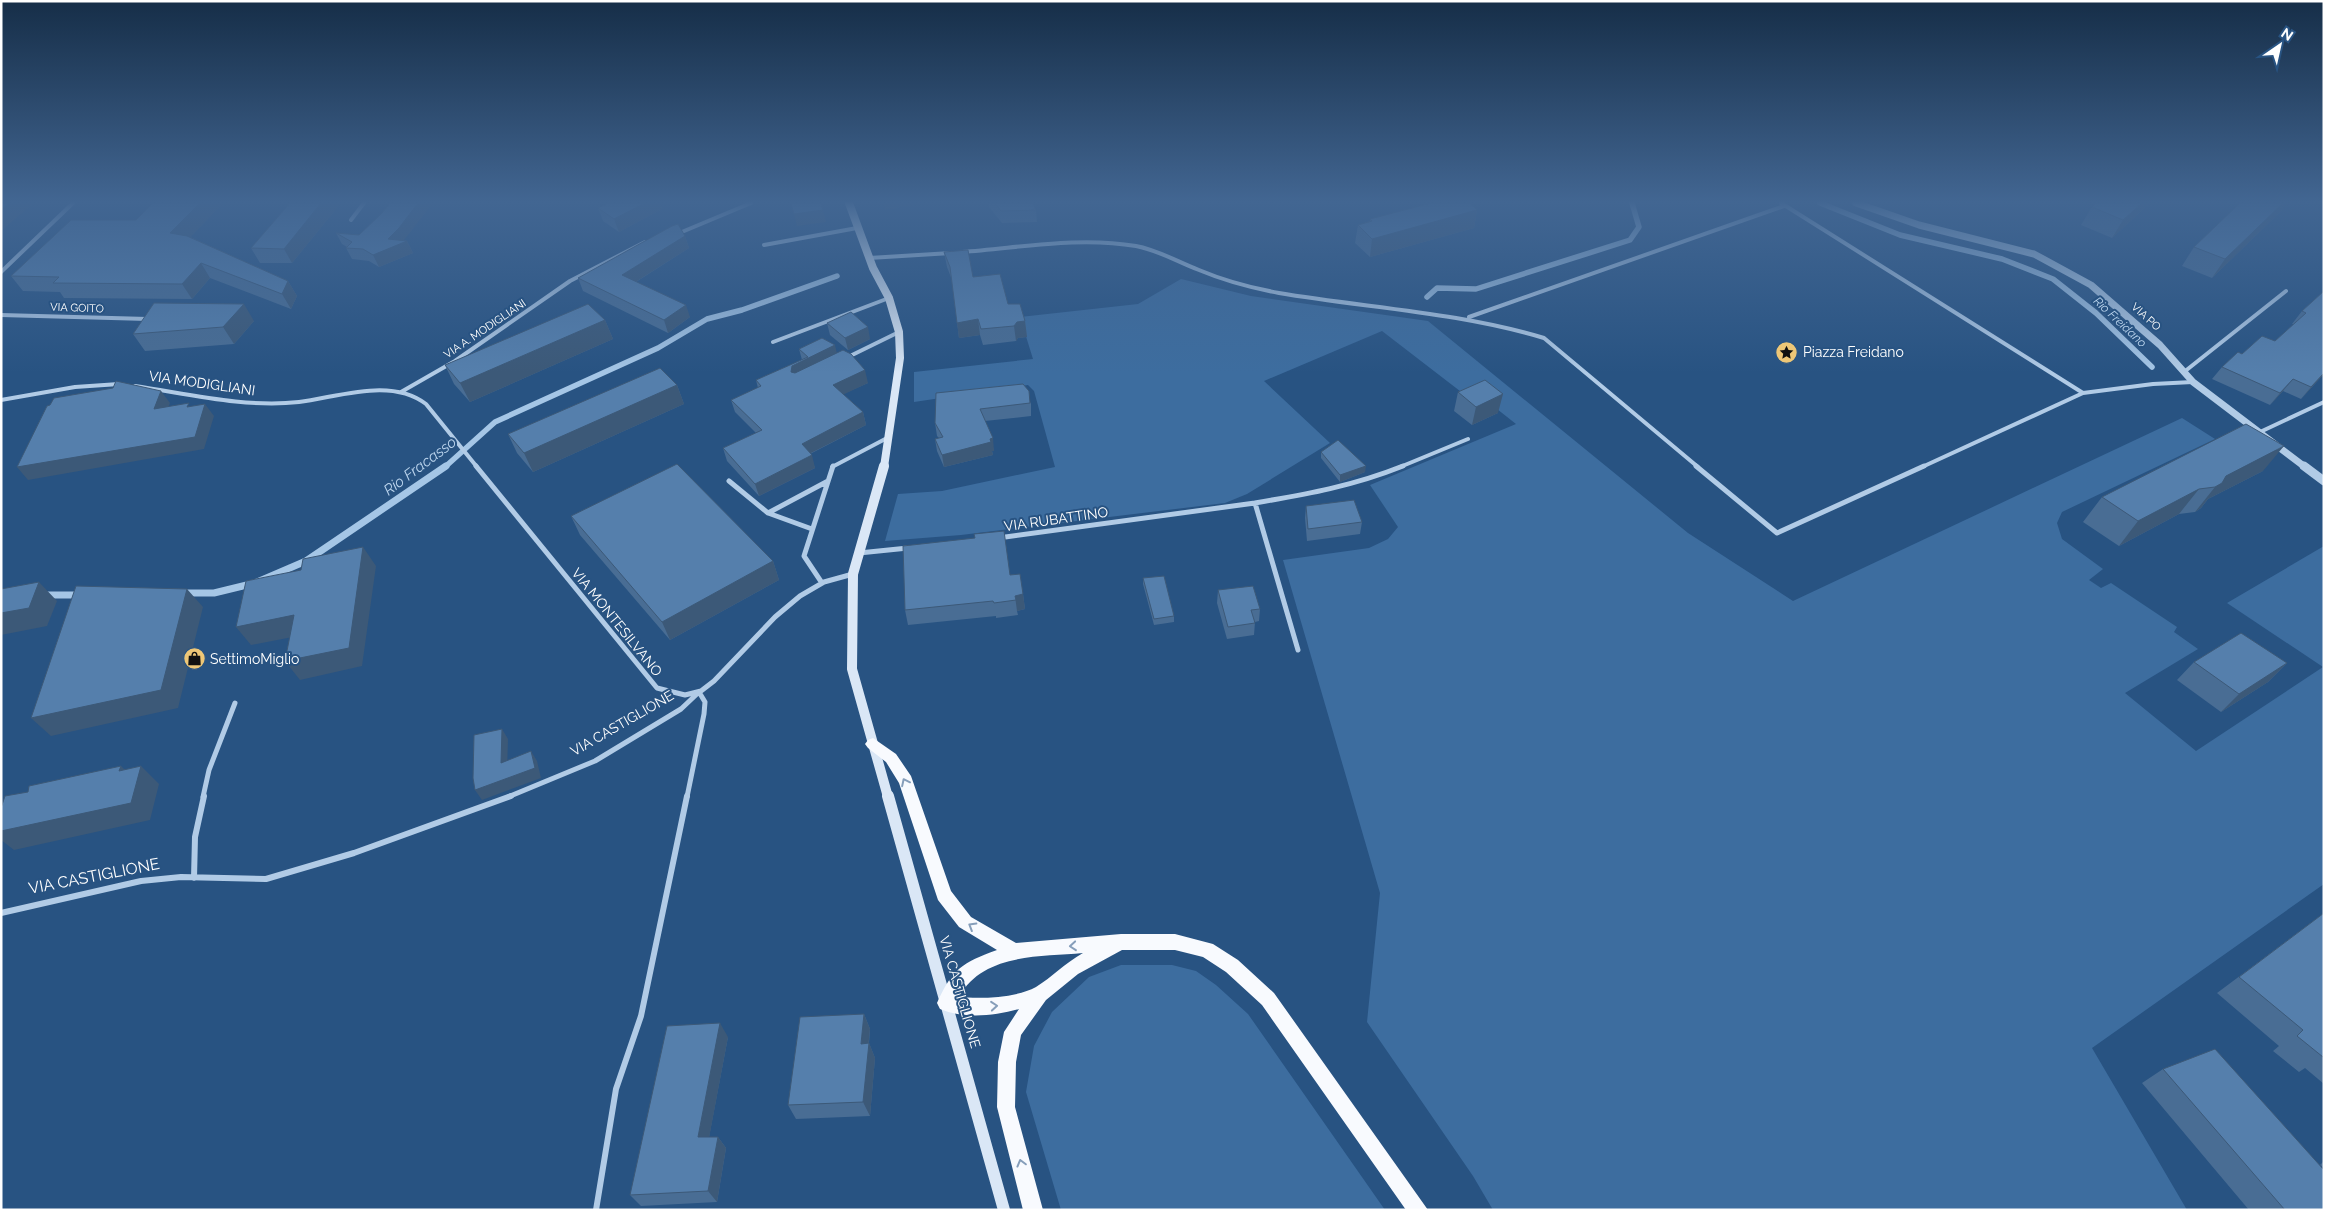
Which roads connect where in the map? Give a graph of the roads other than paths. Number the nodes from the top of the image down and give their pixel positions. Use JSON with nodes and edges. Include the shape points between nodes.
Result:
{"nodes":[{"id":1,"x":14,"y":260,"type":"edge"},
{"id":2,"x":609,"y":260,"type":"edge"},
{"id":3,"x":870,"y":260,"type":"edge"},
{"id":4,"x":1175,"y":260,"type":"edge"},
{"id":5,"x":1629,"y":260,"type":"edge"},
{"id":6,"x":1869,"y":260,"type":"edge"},
{"id":7,"x":2045,"y":260,"type":"edge"},
{"id":8,"x":1,"y":272,"type":"edge"},
{"id":9,"x":2286,"y":291,"type":"dead end"},
{"id":10,"x":889,"y":298,"type":"junction"},
{"id":11,"x":1,"y":315,"type":"edge"},
{"id":12,"x":1468,"y":317,"type":"junction"},
{"id":13,"x":152,"y":319,"type":"edge"},
{"id":14,"x":899,"y":332,"type":"junction"},
{"id":15,"x":774,"y":342,"type":"dead end"},
{"id":16,"x":839,"y":361,"type":"edge"},
{"id":17,"x":2184,"y":372,"type":"junction"},
{"id":18,"x":2193,"y":382,"type":"junction"},
{"id":19,"x":400,"y":392,"type":"junction"},
{"id":20,"x":2083,"y":393,"type":"junction"},
{"id":21,"x":1,"y":400,"type":"edge"},
{"id":22,"x":2324,"y":402,"type":"edge"},
{"id":23,"x":2260,"y":432,"type":"junction"},
{"id":24,"x":889,"y":437,"type":"junction"},
{"id":25,"x":1468,"y":439,"type":"dead end"},
{"id":26,"x":729,"y":481,"type":"dead end"},
{"id":27,"x":828,"y":481,"type":"junction"},
{"id":28,"x":2324,"y":481,"type":"edge"},
{"id":29,"x":1255,"y":503,"type":"junction"},
{"id":30,"x":768,"y":513,"type":"junction"},
{"id":31,"x":812,"y":529,"type":"junction"},
{"id":32,"x":995,"y":539,"type":"edge"},
{"id":33,"x":917,"y":547,"type":"edge"},
{"id":34,"x":859,"y":553,"type":"junction"},
{"id":35,"x":853,"y":574,"type":"junction"},
{"id":36,"x":822,"y":583,"type":"junction"},
{"id":37,"x":1298,"y":650,"type":"dead end"},
{"id":38,"x":699,"y":692,"type":"junction"},
{"id":39,"x":235,"y":703,"type":"dead end"},
{"id":40,"x":873,"y":744,"type":"junction"},
{"id":41,"x":194,"y":878,"type":"junction"},
{"id":42,"x":1,"y":913,"type":"edge"},
{"id":43,"x":1121,"y":942,"type":"junction"},
{"id":44,"x":1014,"y":951,"type":"junction"},
{"id":45,"x":1040,"y":994,"type":"junction"},
{"id":46,"x":946,"y":1003,"type":"junction"},
{"id":47,"x":596,"y":1210,"type":"edge"},
{"id":48,"x":1004,"y":1210,"type":"edge"},
{"id":49,"x":1033,"y":1210,"type":"edge"},
{"id":50,"x":1418,"y":1210,"type":"edge"}],
"edges":[{"from":1,"to":8,"type":"street"},
{"from":2,"to":19,"type":"street","name":"VIA A. MODIGLIANI","via":[[570,281],[455,360]]},
{"from":3,"to":10,"type":"main road","name":"VIA CASTIGLIONE"},
{"from":4,"to":12,"type":"street","via":[[1226,280],[1285,293]]},
{"from":5,"to":12,"type":"street"},
{"from":6,"to":20,"type":"street"},
{"from":7,"to":17,"type":"street","name":"VIA PO","via":[[2091,285],[2160,345]]},
{"from":9,"to":17,"type":"street"},
{"from":10,"to":14,"type":"main road","name":"VIA CASTIGLIONE"},
{"from":10,"to":15,"type":"street"},
{"from":11,"to":13,"type":"street","name":"VIA GOITO"},
{"from":12,"to":20,"type":"street","via":[[1544,338],[1777,533]]},
{"from":14,"to":16,"type":"street"},
{"from":14,"to":24,"type":"main road","name":"VIA CASTIGLIONE","via":[[900,358]]},
{"from":17,"to":18,"type":"street","name":"VIA PO"},
{"from":18,"to":20,"type":"street"},
{"from":18,"to":23,"type":"street","name":"VIA PO"},
{"from":19,"to":21,"type":"street","name":"VIA MODIGLIANI","via":[[382,391],[287,403],[249,403],[130,385],[102,384],[48,390]]},
{"from":19,"to":38,"type":"street","name":"VIA MONTESILVANO","via":[[421,399],[433,410],[657,688],[677,695]]},
{"from":22,"to":23,"type":"street"},
{"from":23,"to":28,"type":"street","name":"VIA PO"},
{"from":24,"to":27,"type":"street","via":[[833,465]]},
{"from":24,"to":34,"type":"main road","name":"VIA CASTIGLIONE","via":[[887,455]]},
{"from":25,"to":29,"type":"street","name":"VIA RUBATTINO","via":[[1372,478],[1324,492]]},
{"from":26,"to":30,"type":"street"},
{"from":27,"to":30,"type":"street"},
{"from":27,"to":31,"type":"street"},
{"from":29,"to":32,"type":"street","name":"VIA RUBATTINO"},
{"from":29,"to":37,"type":"street"},
{"from":30,"to":31,"type":"street"},
{"from":31,"to":36,"type":"street","via":[[804,556]]},
{"from":33,"to":34,"type":"street"},
{"from":34,"to":35,"type":"main road","name":"VIA CASTIGLIONE"},
{"from":35,"to":36,"type":"street"},
{"from":35,"to":40,"type":"main road","name":"VIA CASTIGLIONE","via":[[852,669]]},
{"from":36,"to":38,"type":"street","via":[[779,615],[714,682]]},
{"from":38,"to":41,"type":"street","name":"VIA CASTIGLIONE","via":[[681,709],[595,761],[527,790],[354,853],[266,879]]},
{"from":38,"to":47,"type":"street","via":[[705,702],[704,714],[641,1016],[616,1089]]},
{"from":39,"to":41,"type":"street","via":[[209,770],[195,837]]},
{"from":44,"to":40,"type":"highway","one_way":true,"via":[[965,922],[944,895],[906,781],[891,758]]},
{"from":40,"to":46,"type":"main road","name":"VIA CASTIGLIONE"},
{"from":41,"to":42,"type":"street","name":"VIA CASTIGLIONE","via":[[141,881]]},
{"from":43,"to":44,"type":"highway","one_way":true},
{"from":43,"to":45,"type":"highway","via":[[1072,968]]},
{"from":43,"to":50,"type":"highway","via":[[1175,942],[1207,950],[1232,966],[1268,999]]},
{"from":44,"to":46,"type":"highway","via":[[971,968],[960,978]]},
{"from":46,"to":45,"type":"highway","one_way":true,"via":[[974,1008],[1003,1006]]},
{"from":49,"to":45,"type":"highway","one_way":true,"via":[[1006,1107],[1007,1062],[1013,1032]]},
{"from":46,"to":48,"type":"main road","name":"VIA CASTIGLIONE"}]}
